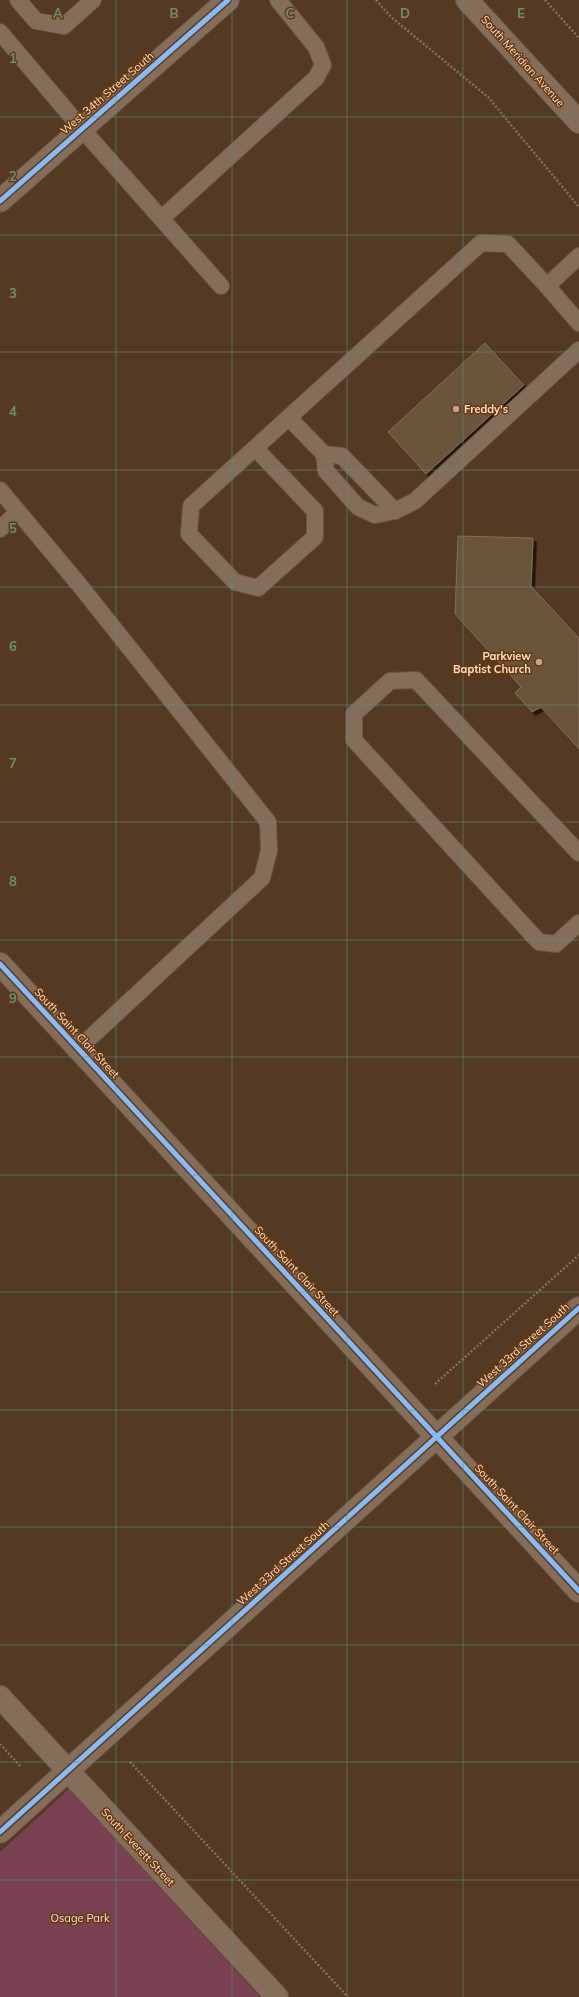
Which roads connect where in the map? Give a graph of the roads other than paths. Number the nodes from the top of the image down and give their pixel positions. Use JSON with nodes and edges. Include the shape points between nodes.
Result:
{"nodes":[{"id":1,"x":18,"y":0,"type":"edge"},
{"id":2,"x":93,"y":0,"type":"edge"},
{"id":3,"x":228,"y":0,"type":"edge"},
{"id":4,"x":278,"y":0,"type":"edge"},
{"id":5,"x":467,"y":0,"type":"edge"},
{"id":6,"x":0,"y":32,"type":"edge"},
{"id":7,"x":579,"y":122,"type":"edge"},
{"id":8,"x":82,"y":129,"type":"junction"},
{"id":9,"x":0,"y":201,"type":"edge"},
{"id":10,"x":162,"y":218,"type":"junction"},
{"id":11,"x":579,"y":256,"type":"edge"},
{"id":12,"x":221,"y":286,"type":"dead end"},
{"id":13,"x":546,"y":286,"type":"junction"},
{"id":14,"x":579,"y":323,"type":"edge"},
{"id":15,"x":579,"y":350,"type":"edge"},
{"id":16,"x":289,"y":418,"type":"junction"},
{"id":17,"x":255,"y":448,"type":"junction"},
{"id":18,"x":324,"y":454,"type":"junction"},
{"id":19,"x":0,"y":490,"type":"edge"},
{"id":20,"x":395,"y":511,"type":"junction"},
{"id":21,"x":18,"y":512,"type":"junction"},
{"id":22,"x":0,"y":529,"type":"edge"},
{"id":23,"x":579,"y":853,"type":"edge"},
{"id":24,"x":579,"y":923,"type":"edge"},
{"id":25,"x":0,"y":964,"type":"edge"},
{"id":26,"x":78,"y":1049,"type":"junction"},
{"id":27,"x":579,"y":1308,"type":"edge"},
{"id":28,"x":436,"y":1437,"type":"junction"},
{"id":29,"x":579,"y":1591,"type":"edge"},
{"id":30,"x":0,"y":1698,"type":"edge"},
{"id":31,"x":68,"y":1771,"type":"junction"},
{"id":32,"x":0,"y":1832,"type":"edge"},
{"id":33,"x":277,"y":1997,"type":"edge"}],
"edges":[{"from":1,"to":2,"type":"lane","via":[[36,21],[64,26]]},
{"from":3,"to":8,"type":"street","name":"West 34th Street South"},
{"from":4,"to":10,"type":"lane","via":[[316,47],[323,65],[316,78]]},
{"from":5,"to":7,"type":"street","name":"South Meridian Avenue"},
{"from":6,"to":8,"type":"lane"},
{"from":8,"to":9,"type":"street","name":"West 34th Street South"},
{"from":8,"to":10,"type":"lane"},
{"from":10,"to":12,"type":"lane"},
{"from":11,"to":13,"type":"lane"},
{"from":13,"to":14,"type":"lane"},
{"from":13,"to":16,"type":"lane","via":[[508,244],[481,244]]},
{"from":15,"to":20,"type":"lane","via":[[416,501]]},
{"from":16,"to":17,"type":"lane"},
{"from":16,"to":18,"type":"lane"},
{"from":17,"to":17,"type":"lane","via":[[191,506],[189,534],[235,582],[258,588],[315,537],[315,524],[314,511]]},
{"from":18,"to":20,"type":"lane","via":[[342,456]]},
{"from":18,"to":20,"type":"lane","via":[[326,471],[358,507],[375,515]]},
{"from":19,"to":21,"type":"lane"},
{"from":21,"to":22,"type":"lane"},
{"from":21,"to":26,"type":"lane","via":[[268,822],[269,851],[262,878]]},
{"from":23,"to":24,"type":"lane","via":[[416,680],[390,681],[354,714],[354,740],[539,942],[556,944]]},
{"from":25,"to":26,"type":"street","name":"South Saint Clair Street"},
{"from":26,"to":28,"type":"street","name":"South Saint Clair Street"},
{"from":27,"to":28,"type":"street","name":"West 33rd Street South"},
{"from":28,"to":29,"type":"street","name":"South Saint Clair Street"},
{"from":28,"to":31,"type":"street","name":"West 33rd Street South"},
{"from":30,"to":31,"type":"street","name":"South Everett Street"},
{"from":31,"to":32,"type":"street","name":"West 33rd Street South"},
{"from":31,"to":33,"type":"street","name":"South Everett Street"}]}
